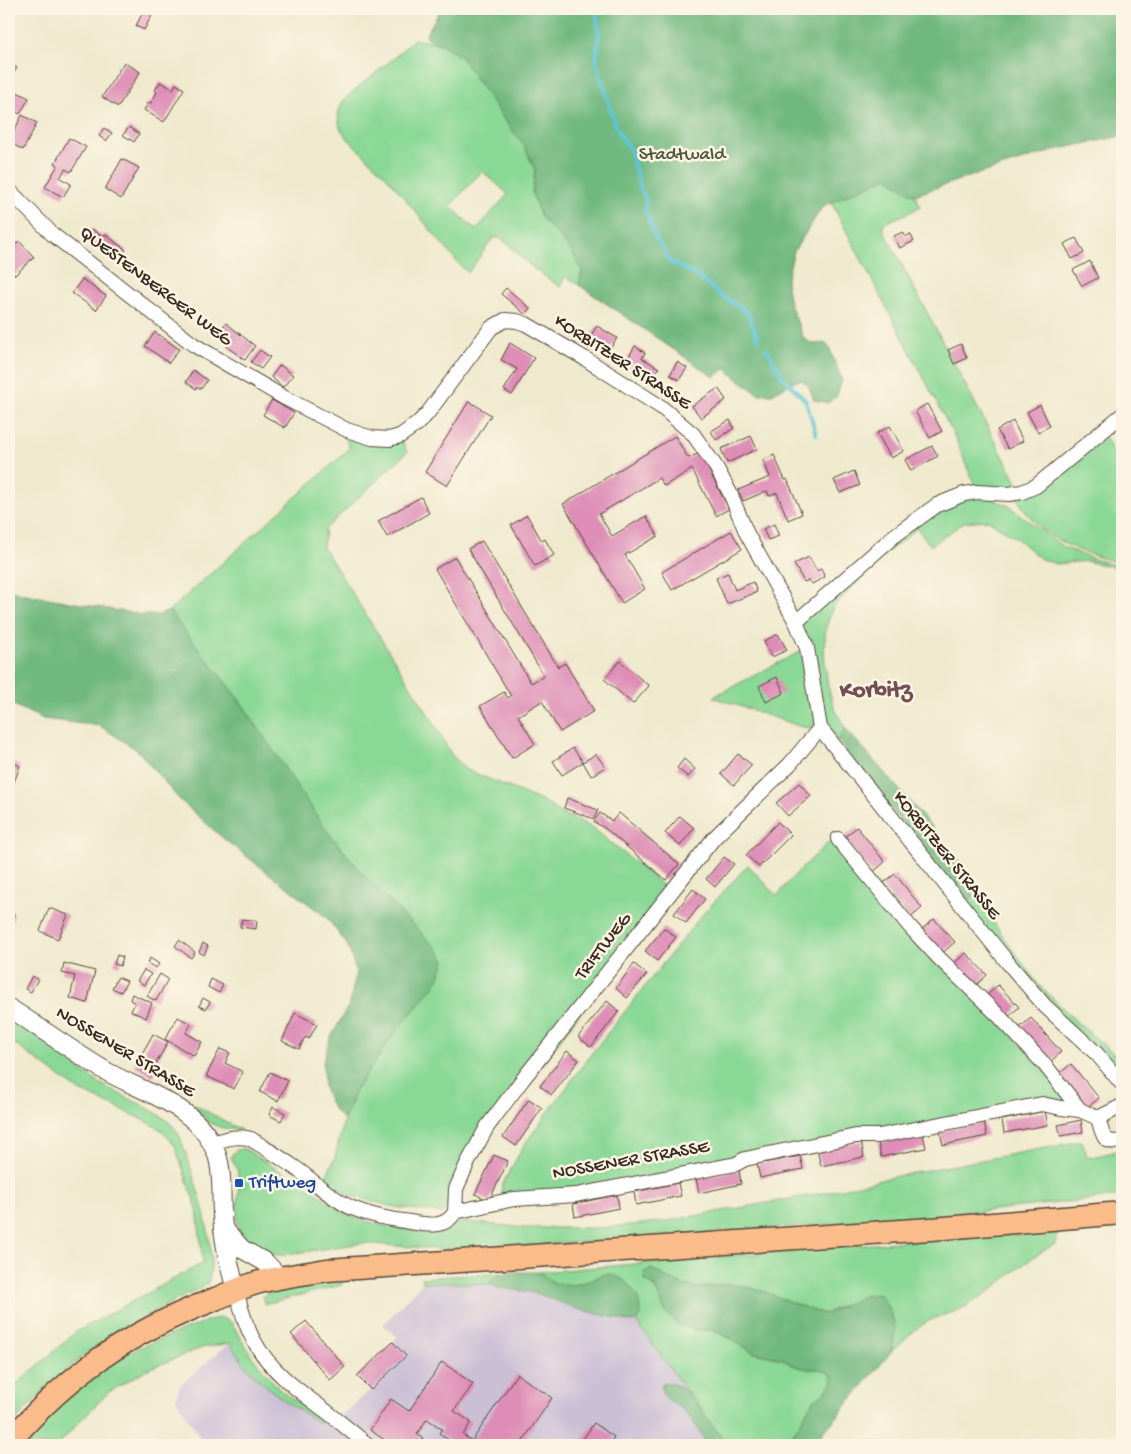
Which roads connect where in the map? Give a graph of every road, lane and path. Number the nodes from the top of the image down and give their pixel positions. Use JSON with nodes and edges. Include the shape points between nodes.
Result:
{"nodes":[{"id":1,"x":9,"y":190,"type":"edge"},
{"id":2,"x":1122,"y":415,"type":"edge"},
{"id":3,"x":400,"y":436,"type":"joint"},
{"id":4,"x":796,"y":622,"type":"junction"},
{"id":5,"x":820,"y":728,"type":"junction"},
{"id":6,"x":838,"y":839,"type":"dead end"},
{"id":7,"x":9,"y":1008,"type":"edge"},
{"id":8,"x":1122,"y":1084,"type":"edge"},
{"id":9,"x":1122,"y":1106,"type":"edge"},
{"id":10,"x":1080,"y":1110,"type":"junction"},
{"id":11,"x":1098,"y":1118,"type":"junction"},
{"id":12,"x":1122,"y":1141,"type":"edge"},
{"id":13,"x":212,"y":1144,"type":"junction"},
{"id":14,"x":456,"y":1212,"type":"junction"},
{"id":15,"x":1122,"y":1213,"type":"edge"},
{"id":16,"x":223,"y":1228,"type":"junction"},
{"id":17,"x":280,"y":1278,"type":"junction"},
{"id":18,"x":236,"y":1290,"type":"junction"},
{"id":19,"x":9,"y":1442,"type":"edge"},
{"id":20,"x":368,"y":1445,"type":"edge"}],
"edges":[{"from":1,"to":3,"type":"street","name":"QUESTENBERGER WEG","via":[[52,234],[194,345],[347,430],[379,439]]},
{"from":2,"to":4,"type":"street","via":[[1036,486],[1015,494],[964,494],[937,505],[894,536]]},
{"from":3,"to":4,"type":"street","name":"KORBITZER STRASSE","via":[[427,414],[495,325],[510,319],[526,324],[661,407],[693,434],[716,467],[747,534]]},
{"from":4,"to":5,"type":"street","name":"KORBITZER STRASSE","via":[[807,648]]},
{"from":5,"to":8,"type":"street","name":"KORBITZER STRASSE","via":[[1009,964],[1045,1006],[1097,1054]]},
{"from":5,"to":14,"type":"street","name":"TRIFTWEG","via":[[790,764],[714,838],[523,1079],[487,1127],[467,1164],[456,1189]]},
{"from":6,"to":10,"type":"street","via":[[911,928],[1000,1016]]},
{"from":7,"to":13,"type":"street","name":"NOSSENER STRASSE","via":[[106,1071],[176,1106],[194,1120]]},
{"from":9,"to":11,"type":"street"},
{"from":10,"to":11,"type":"street"},
{"from":10,"to":14,"type":"street","name":"NOSSENER STRASSE","via":[[1042,1104],[879,1136],[856,1136],[745,1159],[736,1164],[576,1195],[514,1199]]},
{"from":11,"to":12,"type":"street","via":[[1107,1141]]},
{"from":13,"to":14,"type":"street","name":"NOSSENER STRASSE","via":[[230,1137],[251,1139],[350,1207],[375,1216],[427,1225],[451,1219]]},
{"from":13,"to":16,"type":"street","name":"NOSSENER STRASSE","via":[[219,1162]]},
{"from":15,"to":17,"type":"main road","via":[[963,1227],[328,1270]]},
{"from":16,"to":17,"type":"street","via":[[242,1248],[265,1262]]},
{"from":16,"to":18,"type":"street","name":"NOSSENER STRASSE"},
{"from":17,"to":18,"type":"main road"},
{"from":18,"to":19,"type":"main road","via":[[155,1324],[95,1361],[45,1403]]},
{"from":18,"to":20,"type":"street","via":[[248,1328],[272,1366],[297,1390]]}]}
